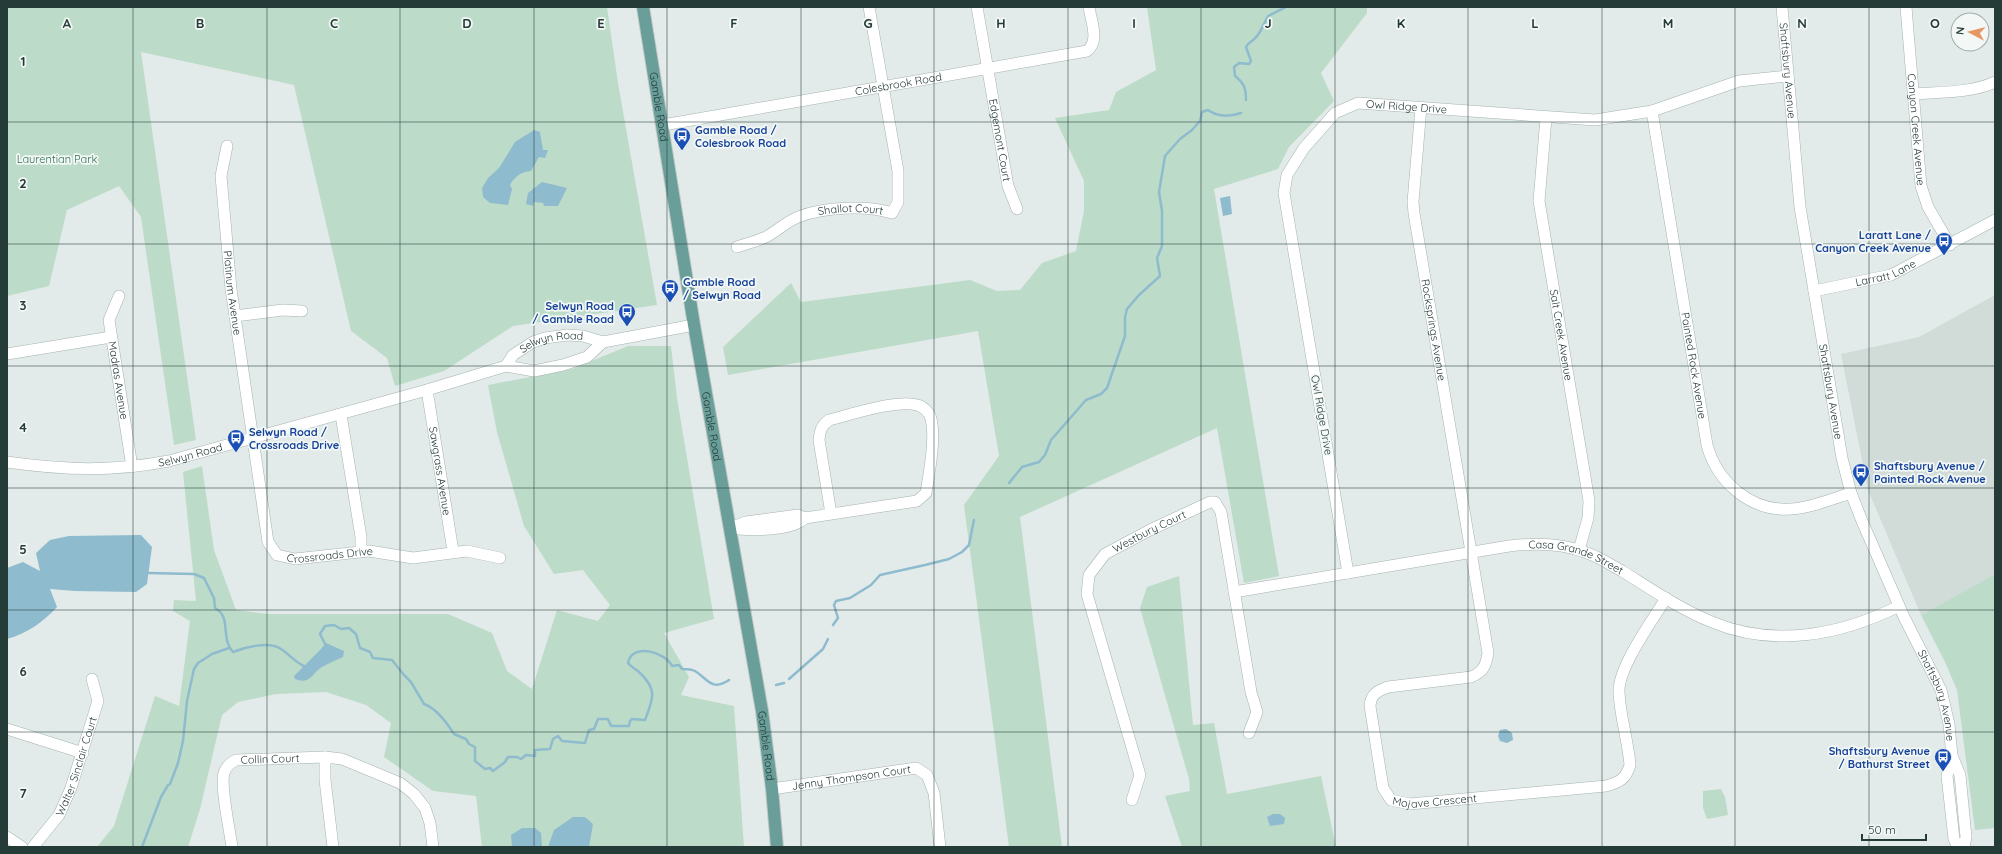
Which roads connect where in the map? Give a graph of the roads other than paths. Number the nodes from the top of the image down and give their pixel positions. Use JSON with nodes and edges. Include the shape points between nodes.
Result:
{"nodes":[{"id":1,"x":643,"y":7,"type":"edge"},
{"id":2,"x":869,"y":7,"type":"edge"},
{"id":3,"x":977,"y":7,"type":"edge"},
{"id":4,"x":1089,"y":7,"type":"edge"},
{"id":5,"x":1782,"y":7,"type":"edge"},
{"id":6,"x":1906,"y":7,"type":"edge"},
{"id":7,"x":988,"y":70,"type":"junction"},
{"id":8,"x":1788,"y":76,"type":"junction"},
{"id":9,"x":1995,"y":82,"type":"edge"},
{"id":10,"x":883,"y":88,"type":"junction"},
{"id":11,"x":1914,"y":94,"type":"junction"},
{"id":12,"x":1421,"y":107,"type":"junction"},
{"id":13,"x":1652,"y":111,"type":"junction"},
{"id":14,"x":1546,"y":118,"type":"junction"},
{"id":15,"x":663,"y":125,"type":"junction"},
{"id":16,"x":227,"y":146,"type":"dead end"},
{"id":17,"x":1017,"y":209,"type":"dead end"},
{"id":18,"x":1995,"y":220,"type":"edge"},
{"id":19,"x":1950,"y":245,"type":"junction"},
{"id":20,"x":737,"y":248,"type":"dead end"},
{"id":21,"x":1814,"y":291,"type":"junction"},
{"id":22,"x":119,"y":296,"type":"dead end"},
{"id":23,"x":302,"y":312,"type":"dead end"},
{"id":24,"x":235,"y":316,"type":"junction"},
{"id":25,"x":694,"y":325,"type":"junction"},
{"id":26,"x":111,"y":338,"type":"junction"},
{"id":27,"x":603,"y":342,"type":"junction"},
{"id":28,"x":7,"y":354,"type":"edge"},
{"id":29,"x":506,"y":366,"type":"junction"},
{"id":30,"x":427,"y":390,"type":"junction"},
{"id":31,"x":341,"y":415,"type":"junction"},
{"id":32,"x":254,"y":439,"type":"junction"},
{"id":33,"x":7,"y":462,"type":"edge"},
{"id":34,"x":132,"y":467,"type":"junction"},
{"id":35,"x":1851,"y":493,"type":"junction"},
{"id":36,"x":831,"y":514,"type":"junction"},
{"id":37,"x":730,"y":528,"type":"junction"},
{"id":38,"x":1579,"y":550,"type":"junction"},
{"id":39,"x":361,"y":551,"type":"junction"},
{"id":40,"x":453,"y":551,"type":"junction"},
{"id":41,"x":1472,"y":552,"type":"junction"},
{"id":42,"x":500,"y":558,"type":"dead end"},
{"id":43,"x":1348,"y":573,"type":"junction"},
{"id":44,"x":1234,"y":592,"type":"junction"},
{"id":45,"x":1666,"y":598,"type":"junction"},
{"id":46,"x":1899,"y":606,"type":"junction"},
{"id":47,"x":92,"y":678,"type":"dead end"},
{"id":48,"x":7,"y":729,"type":"edge"},
{"id":49,"x":1249,"y":732,"type":"dead end"},
{"id":50,"x":82,"y":752,"type":"junction"},
{"id":51,"x":1952,"y":756,"type":"junction"},
{"id":52,"x":325,"y":757,"type":"junction"},
{"id":53,"x":772,"y":789,"type":"junction"},
{"id":54,"x":1132,"y":800,"type":"dead end"},
{"id":55,"x":7,"y":836,"type":"edge"},
{"id":56,"x":22,"y":847,"type":"edge"},
{"id":57,"x":33,"y":847,"type":"edge"},
{"id":58,"x":232,"y":847,"type":"edge"},
{"id":59,"x":333,"y":847,"type":"edge"},
{"id":60,"x":433,"y":847,"type":"edge"},
{"id":61,"x":777,"y":847,"type":"edge"},
{"id":62,"x":940,"y":847,"type":"edge"},
{"id":63,"x":1958,"y":847,"type":"edge"},
{"id":64,"x":1964,"y":847,"type":"edge"}],
"edges":[{"from":1,"to":15,"type":"main road","name":"Gamble Road"},
{"from":2,"to":10,"type":"street"},
{"from":3,"to":7,"type":"street","name":"Edgemont Court"},
{"from":4,"to":7,"type":"street","name":"Colesbrook Road","via":[[1094,39],[1092,48],[1087,52]]},
{"from":5,"to":8,"type":"street","name":"Shaftsbury Avenue"},
{"from":6,"to":11,"type":"street","name":"Canyon Creek Avenue"},
{"from":7,"to":10,"type":"street","name":"Colesbrook Road"},
{"from":7,"to":17,"type":"street","name":"Edgemont Court","via":[[1008,186]]},
{"from":8,"to":13,"type":"street","name":"Owl Ridge Drive","via":[[1739,81]]},
{"from":8,"to":21,"type":"street","name":"Shaftsbury Avenue","via":[[1799,200]]},
{"from":9,"to":11,"type":"street","via":[[1972,89]]},
{"from":10,"to":15,"type":"street","name":"Colesbrook Road"},
{"from":10,"to":20,"type":"street","name":"Shallot Court","via":[[898,171],[898,202],[892,213],[864,208],[811,214],[799,217],[767,236]]},
{"from":11,"to":19,"type":"street","name":"Canyon Creek Avenue","via":[[1921,186],[1928,207]]},
{"from":12,"to":14,"type":"street","name":"Owl Ridge Drive"},
{"from":12,"to":41,"type":"street","name":"Rocksprings Avenue","via":[[1414,214]]},
{"from":12,"to":43,"type":"street","name":"Owl Ridge Drive","via":[[1364,102],[1344,108],[1329,120],[1297,157],[1285,184],[1284,193]]},
{"from":13,"to":14,"type":"street","name":"Owl Ridge Drive","via":[[1595,120]]},
{"from":13,"to":35,"type":"street","name":"Painted Rock Avenue","via":[[1707,445],[1713,462],[1732,488],[1753,502],[1765,506],[1792,509]]},
{"from":14,"to":38,"type":"street","name":"Salt Creek Avenue","via":[[1539,201],[1589,501],[1587,523]]},
{"from":15,"to":25,"type":"main road","name":"Gamble Road"},
{"from":16,"to":24,"type":"street","name":"Platinum Avenue","via":[[220,176]]},
{"from":18,"to":19,"type":"street","name":"Larratt Lane"},
{"from":19,"to":21,"type":"street","name":"Larratt Lane","via":[[1892,276]]},
{"from":21,"to":35,"type":"street","name":"Shaftsbury Avenue","via":[[1840,445]]},
{"from":22,"to":26,"type":"street","name":"Madras Avenue","via":[[109,320]]},
{"from":23,"to":24,"type":"street","via":[[283,310]]},
{"from":24,"to":32,"type":"street","name":"Platinum Avenue"},
{"from":25,"to":27,"type":"street","name":"Selwyn Road"},
{"from":25,"to":37,"type":"main road","name":"Gamble Road"},
{"from":26,"to":28,"type":"street"},
{"from":26,"to":34,"type":"street","name":"Madras Avenue"},
{"from":27,"to":29,"type":"street","name":"Selwyn Road","via":[[587,357],[563,365],[534,371]]},
{"from":27,"to":29,"type":"street","name":"Selwyn Road","via":[[582,336],[545,338],[533,342],[513,355]]},
{"from":29,"to":30,"type":"street","name":"Selwyn Road"},
{"from":30,"to":31,"type":"street","name":"Selwyn Road"},
{"from":30,"to":40,"type":"street","name":"Sawgrass Avenue"},
{"from":31,"to":32,"type":"street","name":"Selwyn Road"},
{"from":31,"to":39,"type":"street","via":[[361,537]]},
{"from":32,"to":34,"type":"street","name":"Selwyn Road","via":[[169,461]]},
{"from":32,"to":39,"type":"street","name":"Crossroads Drive","via":[[268,542],[277,555],[294,559]]},
{"from":33,"to":34,"type":"street","name":"Selwyn Road","via":[[63,469],[100,470]]},
{"from":35,"to":46,"type":"street","name":"Shaftsbury Avenue"},
{"from":36,"to":36,"type":"street","via":[[917,501],[926,493],[933,430],[931,418],[923,407],[912,404],[871,409],[828,420],[824,424],[820,429],[819,440]]},
{"from":36,"to":37,"type":"street","via":[[805,518],[800,523],[770,529]]},
{"from":37,"to":53,"type":"main road","name":"Gamble Road","via":[[762,711]]},
{"from":38,"to":41,"type":"street","name":"Casa Grande Street","via":[[1530,544]]},
{"from":38,"to":45,"type":"street","name":"Casa Grande Street","via":[[1606,562]]},
{"from":39,"to":40,"type":"street","name":"Crossroads Drive","via":[[413,558]]},
{"from":40,"to":42,"type":"street","name":"Crossroads Drive","via":[[467,551]]},
{"from":41,"to":43,"type":"street","name":"Casa Grande Street"},
{"from":41,"to":45,"type":"street","name":"Mojave Crescent","via":[[1488,654],[1483,671],[1471,677],[1388,687],[1375,693],[1371,699],[1382,788],[1391,800],[1410,804],[1606,786],[1622,780],[1627,775],[1630,765],[1619,698],[1620,679],[1626,664]]},
{"from":43,"to":44,"type":"street","name":"Casa Grande Street"},
{"from":44,"to":49,"type":"street","name":"Westbury Court","via":[[1251,692],[1257,712]]},
{"from":44,"to":54,"type":"street","name":"Westbury Court","via":[[1221,512],[1215,502],[1204,504],[1105,554],[1089,575],[1087,594],[1140,775]]},
{"from":45,"to":46,"type":"street","name":"Casa Grande Street","via":[[1726,627],[1756,634],[1784,636],[1835,631],[1869,620]]},
{"from":46,"to":51,"type":"street","name":"Shaftsbury Avenue","via":[[1941,690],[1949,724]]},
{"from":47,"to":50,"type":"street","name":"Walter Sinclair Court","via":[[98,701]]},
{"from":48,"to":50,"type":"street"},
{"from":50,"to":57,"type":"street","name":"Walter Sinclair Court","via":[[66,803]]},
{"from":51,"to":63,"type":"street","name":"Shaftsbury Avenue","via":[[1947,776],[1954,839]]},
{"from":51,"to":64,"type":"street","name":"Shaftsbury Avenue","via":[[1960,775],[1966,837]]},
{"from":52,"to":58,"type":"street","name":"Collin Court","via":[[236,760],[230,763],[223,780]]},
{"from":52,"to":59,"type":"street","via":[[325,780]]},
{"from":52,"to":60,"type":"street","name":"Collin Court","via":[[342,759],[407,787],[425,808]]},
{"from":53,"to":61,"type":"main road","name":"Gamble Road"},
{"from":53,"to":62,"type":"street","name":"Jenny Thompson Court","via":[[916,768],[927,775],[934,793]]},
{"from":55,"to":56,"type":"street"}]}
